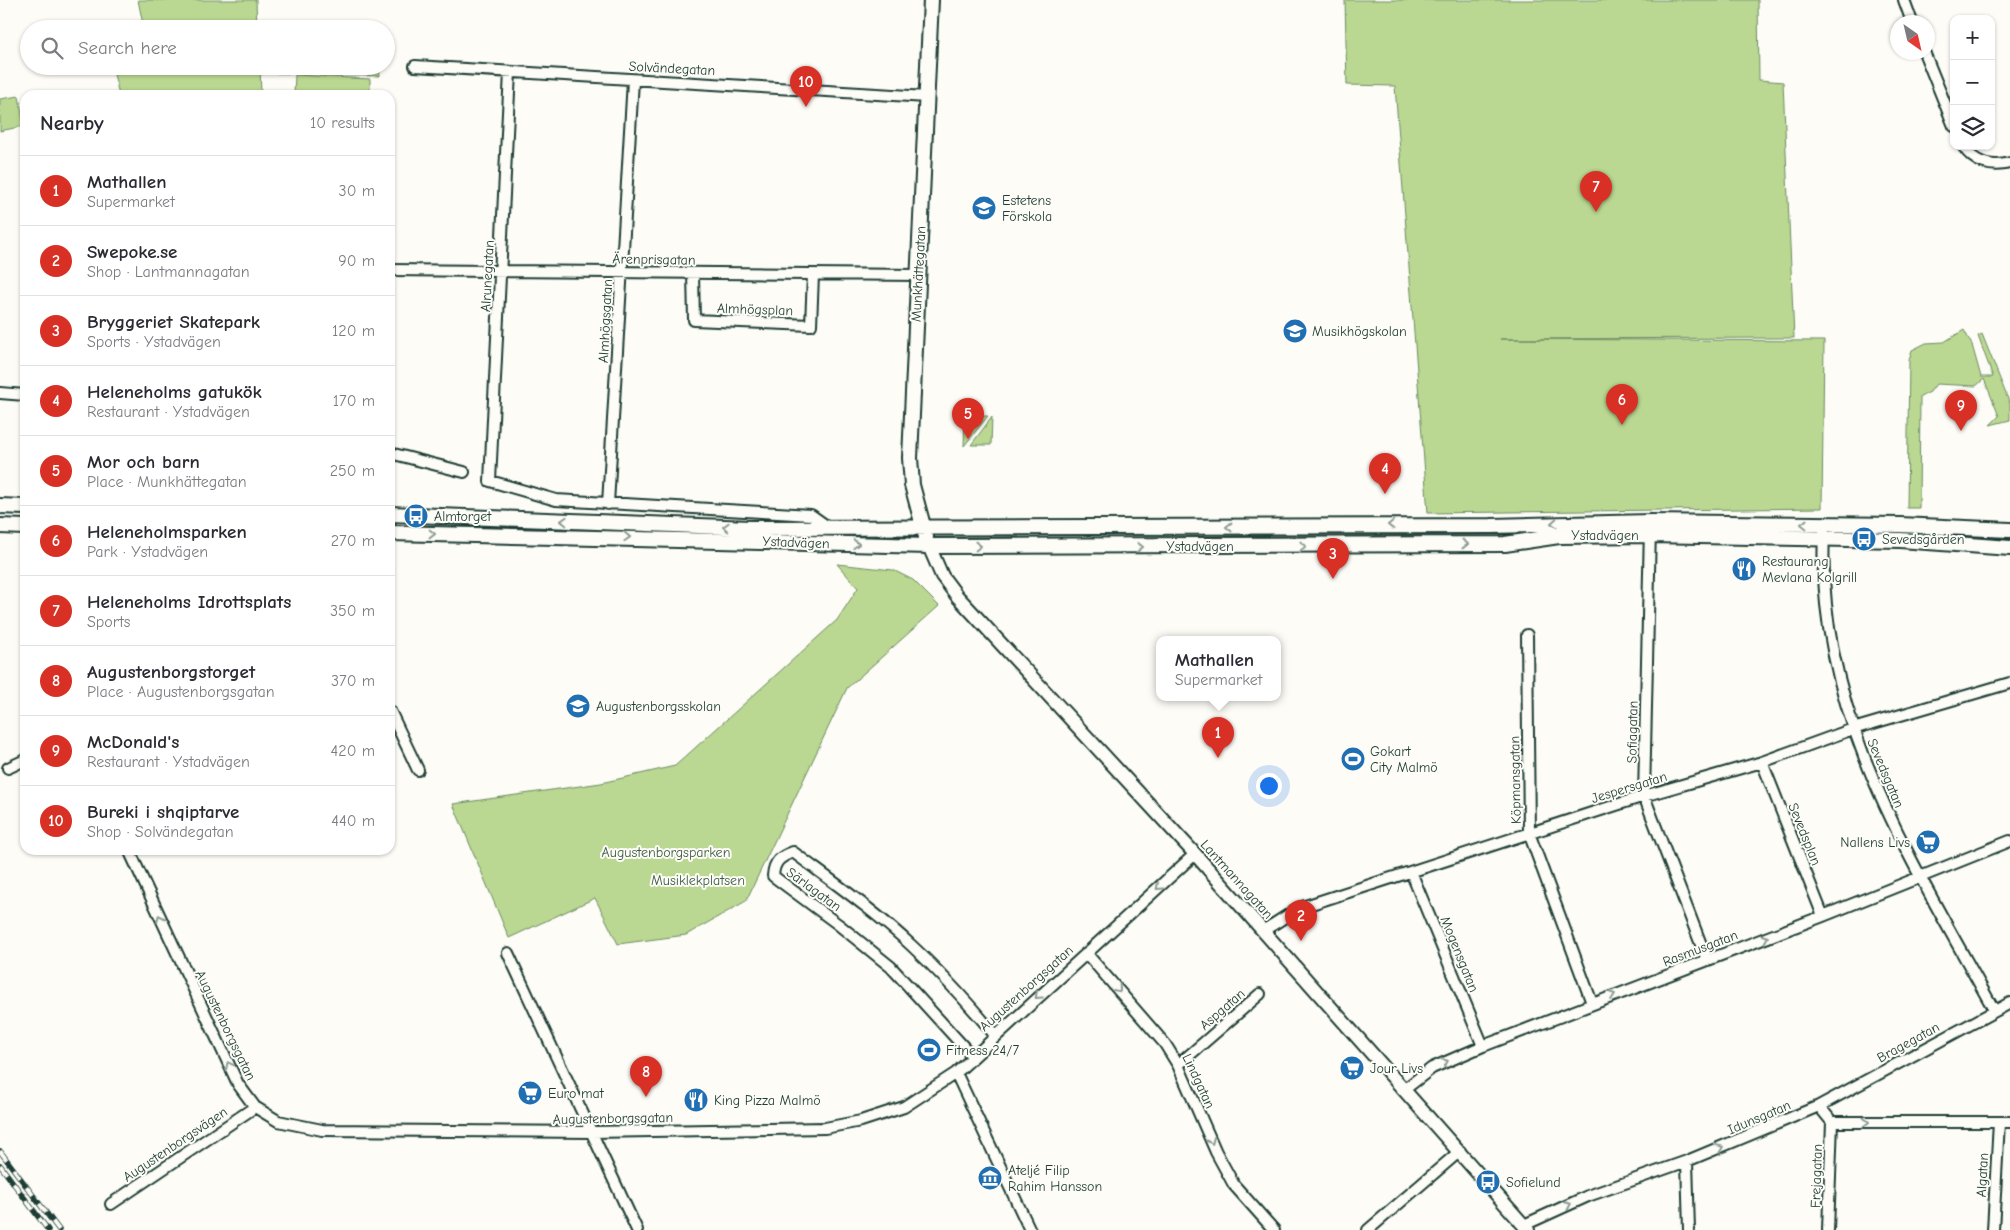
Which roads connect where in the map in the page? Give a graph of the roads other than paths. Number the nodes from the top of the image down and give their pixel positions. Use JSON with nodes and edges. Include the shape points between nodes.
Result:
{"nodes":[{"id":1,"x":931,"y":0,"type":"edge"},
{"id":2,"x":1904,"y":0,"type":"edge"},
{"id":3,"x":1909,"y":15,"type":"edge"},
{"id":4,"x":1927,"y":60,"type":"edge"},
{"id":5,"x":415,"y":66,"type":"dead end"},
{"id":6,"x":510,"y":72,"type":"junction"},
{"id":7,"x":633,"y":80,"type":"junction"},
{"id":8,"x":927,"y":97,"type":"junction"},
{"id":9,"x":1950,"y":116,"type":"edge"},
{"id":10,"x":1967,"y":150,"type":"edge"},
{"id":11,"x":2010,"y":163,"type":"edge"},
{"id":12,"x":395,"y":270,"type":"edge"},
{"id":13,"x":500,"y":271,"type":"junction"},
{"id":14,"x":622,"y":272,"type":"junction"},
{"id":15,"x":693,"y":273,"type":"junction"},
{"id":16,"x":813,"y":275,"type":"junction"},
{"id":17,"x":918,"y":275,"type":"junction"},
{"id":18,"x":0,"y":393,"type":"edge"},
{"id":19,"x":20,"y":395,"type":"edge"},
{"id":20,"x":395,"y":454,"type":"edge"},
{"id":21,"x":464,"y":472,"type":"dead end"},
{"id":22,"x":490,"y":481,"type":"joint"},
{"id":23,"x":608,"y":504,"type":"junction"},
{"id":24,"x":0,"y":506,"type":"edge"},
{"id":25,"x":20,"y":507,"type":"edge"},
{"id":26,"x":395,"y":514,"type":"edge"},
{"id":27,"x":1825,"y":524,"type":"junction"},
{"id":28,"x":0,"y":526,"type":"edge"},
{"id":29,"x":20,"y":527,"type":"edge"},
{"id":30,"x":828,"y":527,"type":"junction"},
{"id":31,"x":924,"y":528,"type":"junction"},
{"id":32,"x":1650,"y":529,"type":"junction"},
{"id":33,"x":2010,"y":530,"type":"edge"},
{"id":34,"x":395,"y":533,"type":"edge"},
{"id":35,"x":1824,"y":539,"type":"junction"},
{"id":36,"x":929,"y":546,"type":"junction"},
{"id":37,"x":2010,"y":548,"type":"edge"},
{"id":38,"x":1527,"y":635,"type":"dead end"},
{"id":39,"x":2010,"y":683,"type":"edge"},
{"id":40,"x":395,"y":722,"type":"edge"},
{"id":41,"x":1853,"y":730,"type":"junction"},
{"id":42,"x":20,"y":762,"type":"edge"},
{"id":43,"x":1762,"y":762,"type":"junction"},
{"id":44,"x":8,"y":768,"type":"dead end"},
{"id":45,"x":418,"y":770,"type":"dead end"},
{"id":46,"x":1644,"y":796,"type":"junction"},
{"id":47,"x":1529,"y":833,"type":"junction"},
{"id":48,"x":2010,"y":841,"type":"edge"},
{"id":49,"x":1195,"y":854,"type":"junction"},
{"id":50,"x":131,"y":855,"type":"edge"},
{"id":51,"x":1411,"y":872,"type":"junction"},
{"id":52,"x":1921,"y":877,"type":"junction"},
{"id":53,"x":1823,"y":916,"type":"junction"},
{"id":54,"x":1263,"y":931,"type":"junction"},
{"id":55,"x":508,"y":953,"type":"dead end"},
{"id":56,"x":1086,"y":953,"type":"junction"},
{"id":57,"x":1707,"y":960,"type":"junction"},
{"id":58,"x":1260,"y":994,"type":"dead end"},
{"id":59,"x":1592,"y":1003,"type":"junction"},
{"id":60,"x":2010,"y":1003,"type":"edge"},
{"id":61,"x":1994,"y":1010,"type":"junction"},
{"id":62,"x":995,"y":1035,"type":"junction"},
{"id":63,"x":1483,"y":1046,"type":"junction"},
{"id":64,"x":972,"y":1056,"type":"junction"},
{"id":65,"x":1178,"y":1065,"type":"junction"},
{"id":66,"x":956,"y":1073,"type":"junction"},
{"id":67,"x":1405,"y":1088,"type":"junction"},
{"id":68,"x":1819,"y":1106,"type":"junction"},
{"id":69,"x":254,"y":1107,"type":"junction"},
{"id":70,"x":1832,"y":1122,"type":"junction"},
{"id":71,"x":1999,"y":1122,"type":"junction"},
{"id":72,"x":2010,"y":1122,"type":"edge"},
{"id":73,"x":592,"y":1132,"type":"junction"},
{"id":74,"x":1460,"y":1151,"type":"junction"},
{"id":75,"x":1687,"y":1161,"type":"junction"},
{"id":76,"x":111,"y":1204,"type":"dead end"},
{"id":77,"x":1526,"y":1227,"type":"edge"},
{"id":78,"x":637,"y":1230,"type":"edge"},
{"id":79,"x":1030,"y":1230,"type":"edge"},
{"id":80,"x":1274,"y":1230,"type":"edge"},
{"id":81,"x":1368,"y":1230,"type":"edge"},
{"id":82,"x":1689,"y":1230,"type":"edge"},
{"id":83,"x":1828,"y":1230,"type":"edge"},
{"id":84,"x":1993,"y":1230,"type":"edge"}],
"edges":[{"from":1,"to":8,"type":"main road","name":"Munkhättegatan"},
{"from":2,"to":3,"type":"street"},
{"from":4,"to":9,"type":"street"},
{"from":5,"to":6,"type":"street","name":"Solvändegatan"},
{"from":6,"to":7,"type":"street","name":"Solvändegatan"},
{"from":6,"to":13,"type":"street","name":"Alrunegatan"},
{"from":7,"to":8,"type":"street","name":"Solvändegatan"},
{"from":7,"to":14,"type":"street","name":"Almhögsgatan"},
{"from":8,"to":17,"type":"main road","name":"Munkhättegatan"},
{"from":10,"to":11,"type":"street","via":[[1980,162],[2000,166]]},
{"from":12,"to":13,"type":"street","name":"Ärenprisgatan"},
{"from":13,"to":14,"type":"street","name":"Ärenprisgatan"},
{"from":13,"to":22,"type":"street","name":"Alrunegatan"},
{"from":14,"to":15,"type":"street","name":"Ärenprisgatan"},
{"from":14,"to":23,"type":"street","name":"Almhögsgatan"},
{"from":15,"to":16,"type":"street","name":"Ärenprisgatan"},
{"from":15,"to":16,"type":"street","name":"Almhögsplan","via":[[694,320],[811,325]]},
{"from":16,"to":17,"type":"street","name":"Ärenprisgatan"},
{"from":17,"to":31,"type":"main road","name":"Munkhättegatan","via":[[910,458],[912,485]]},
{"from":18,"to":19,"type":"street"},
{"from":20,"to":21,"type":"street"},
{"from":22,"to":23,"type":"street","name":"Ystadvägen","via":[[556,500]]},
{"from":23,"to":30,"type":"street","name":"Ystadvägen","via":[[811,515]]},
{"from":24,"to":25,"type":"main road"},
{"from":30,"to":26,"type":"main road","name":"Ystadvägen","one_way":true,"via":[[750,528]]},
{"from":27,"to":32,"type":"main road","name":"Ystadvägen","one_way":true},
{"from":27,"to":33,"type":"main road","name":"Ystadvägen"},
{"from":27,"to":35,"type":"street","name":"Sevedsgatan"},
{"from":28,"to":29,"type":"main road"},
{"from":30,"to":31,"type":"main road","name":"Ystadvägen"},
{"from":32,"to":31,"type":"main road","name":"Ystadvägen","one_way":true,"via":[[1492,526]]},
{"from":31,"to":36,"type":"main road","name":"Munkhättegatan"},
{"from":32,"to":35,"type":"main road","name":"Ystadvägen"},
{"from":36,"to":32,"type":"main road","name":"Ystadvägen","one_way":true,"via":[[1505,544]]},
{"from":32,"to":46,"type":"street","name":"Sofiagatan"},
{"from":34,"to":36,"type":"main road","name":"Ystadvägen","one_way":true},
{"from":35,"to":37,"type":"main road","name":"Ystadvägen","via":[[1900,540]]},
{"from":35,"to":41,"type":"street","name":"Sevedsgatan","via":[[1829,623],[1843,699]]},
{"from":36,"to":49,"type":"street","name":"Lantmannagatan","via":[[942,576],[957,596]]},
{"from":38,"to":47,"type":"street","name":"Köpmansgatan"},
{"from":39,"to":41,"type":"street","name":"Jespersgatan"},
{"from":40,"to":45,"type":"street"},
{"from":41,"to":43,"type":"street","name":"Jespersgatan"},
{"from":41,"to":52,"type":"street","name":"Sevedsgatan","via":[[1887,812]]},
{"from":42,"to":44,"type":"street"},
{"from":43,"to":46,"type":"street","name":"Jespersgatan"},
{"from":43,"to":53,"type":"street","name":"Sevedsplan"},
{"from":46,"to":47,"type":"street","name":"Jespersgatan"},
{"from":46,"to":57,"type":"street","name":"Sofiagatan"},
{"from":47,"to":51,"type":"street","name":"Jespersgatan"},
{"from":47,"to":59,"type":"street","name":"Köpmansgatan"},
{"from":48,"to":52,"type":"street","name":"Rasmusgatan"},
{"from":49,"to":54,"type":"street","name":"Lantmannagatan"},
{"from":49,"to":56,"type":"street","name":"Augustenborgsgatan","one_way":true},
{"from":69,"to":50,"type":"street","name":"Augustenborgsgatan","one_way":true,"via":[[230,1068]]},
{"from":51,"to":54,"type":"street","name":"Jespersgatan","via":[[1299,908]]},
{"from":51,"to":63,"type":"street","name":"Mogensgatan"},
{"from":52,"to":53,"type":"street","name":"Rasmusgatan"},
{"from":52,"to":61,"type":"street","name":"Sevedsgatan"},
{"from":57,"to":53,"type":"street","name":"Rasmusgatan","one_way":true},
{"from":54,"to":67,"type":"street","name":"Lantmannagatan","via":[[1341,1021]]},
{"from":55,"to":73,"type":"street"},
{"from":56,"to":62,"type":"street","name":"Augustenborgsgatan","one_way":true},
{"from":56,"to":65,"type":"street","name":"Lindgatan","one_way":true,"via":[[1165,1044]]},
{"from":59,"to":57,"type":"street","name":"Rasmusgatan","one_way":true},
{"from":58,"to":65,"type":"street","name":"Aspgatan"},
{"from":59,"to":63,"type":"street","name":"Rasmusgatan"},
{"from":60,"to":61,"type":"street","name":"Bragegatan"},
{"from":61,"to":68,"type":"street","name":"Bragegatan"},
{"from":62,"to":64,"type":"street","name":"Augustenborgsgatan"},
{"from":62,"to":64,"type":"street","name":"Särlagatan","via":[[956,990],[872,911],[793,852],[780,857],[774,866],[773,876],[891,967]]},
{"from":67,"to":63,"type":"street","name":"Rasmusgatan","one_way":true,"via":[[1432,1068]]},
{"from":64,"to":66,"type":"street","name":"Augustenborgsgatan"},
{"from":65,"to":80,"type":"street","name":"Lindgatan","one_way":true,"via":[[1234,1185]]},
{"from":66,"to":73,"type":"street","name":"Augustenborgsgatan","via":[[904,1107],[825,1128]]},
{"from":66,"to":79,"type":"street"},
{"from":67,"to":74,"type":"street","name":"Lantmannagatan"},
{"from":68,"to":70,"type":"street"},
{"from":75,"to":68,"type":"street","name":"Idunsgatan","one_way":true},
{"from":69,"to":73,"type":"street","name":"Augustenborgsgatan","via":[[278,1121],[322,1130]]},
{"from":69,"to":76,"type":"street","name":"Augustenborgsvägen"},
{"from":70,"to":71,"type":"street","one_way":true},
{"from":70,"to":83,"type":"street","name":"Frejagatan"},
{"from":71,"to":72,"type":"street"},
{"from":71,"to":84,"type":"street","name":"Algatan"},
{"from":73,"to":78,"type":"street"},
{"from":74,"to":77,"type":"street","name":"Lantmannagatan"},
{"from":74,"to":81,"type":"street"},
{"from":77,"to":75,"type":"street","name":"Idunsgatan","one_way":true,"via":[[1588,1196]]},
{"from":75,"to":82,"type":"street"}]}
